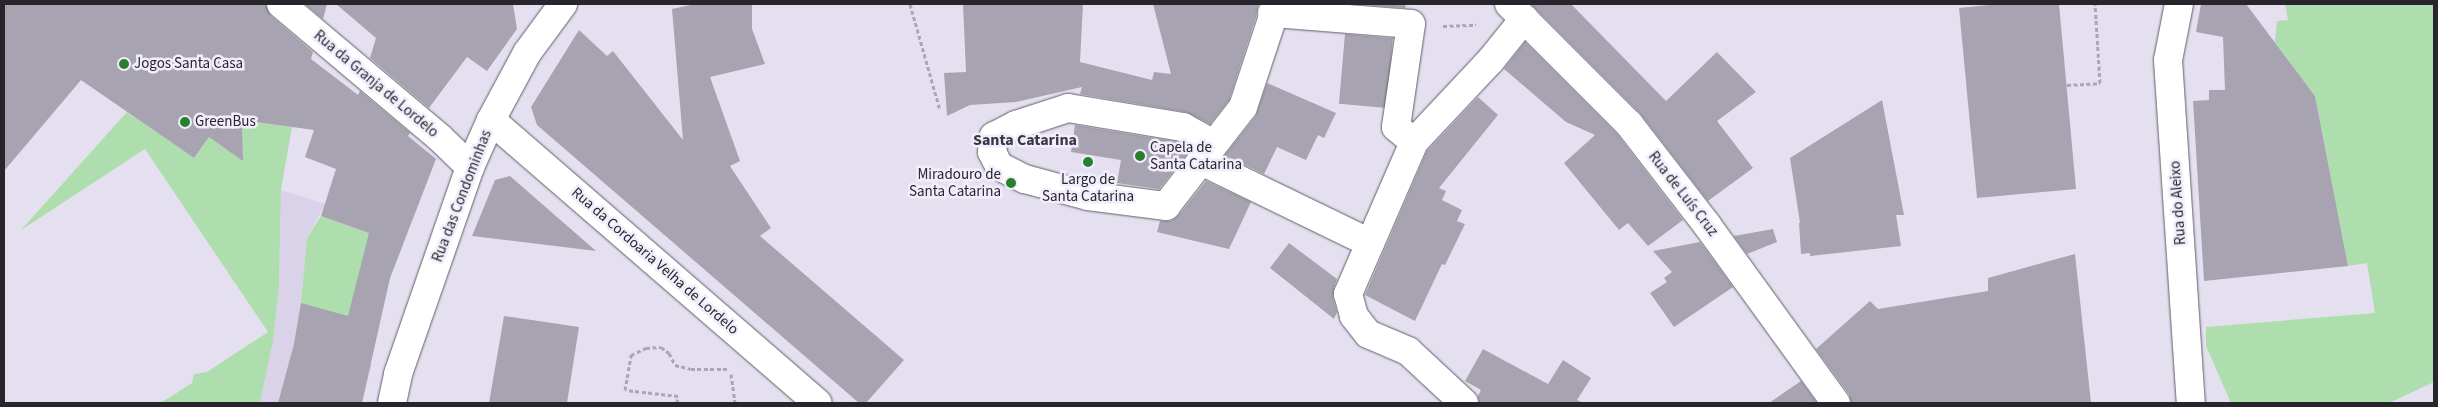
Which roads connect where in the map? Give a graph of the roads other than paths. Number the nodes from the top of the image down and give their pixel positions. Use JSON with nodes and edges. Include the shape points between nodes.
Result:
{"nodes":[{"id":1,"x":281,"y":4,"type":"edge"},
{"id":2,"x":564,"y":4,"type":"edge"},
{"id":3,"x":2179,"y":4,"type":"edge"},
{"id":4,"x":1275,"y":8,"type":"edge"},
{"id":5,"x":1517,"y":11,"type":"edge"},
{"id":6,"x":491,"y":120,"type":"junction"},
{"id":7,"x":1414,"y":142,"type":"junction"},
{"id":8,"x":1208,"y":152,"type":"junction"},
{"id":9,"x":470,"y":166,"type":"junction"},
{"id":10,"x":1370,"y":243,"type":"junction"},
{"id":11,"x":392,"y":403,"type":"edge"},
{"id":12,"x":818,"y":403,"type":"edge"},
{"id":13,"x":1464,"y":403,"type":"edge"},
{"id":14,"x":1836,"y":403,"type":"edge"},
{"id":15,"x":2191,"y":403,"type":"edge"}],
"edges":[{"from":1,"to":9,"type":"street","name":"Rua da Granja de Lordelo"},
{"from":2,"to":6,"type":"street","name":"Rua das Condominhas","via":[[527,53]]},
{"from":3,"to":15,"type":"street","name":"Rua do Aleixo","via":[[2168,60]]},
{"from":4,"to":7,"type":"street","via":[[1412,24],[1396,127]]},
{"from":4,"to":8,"type":"street","via":[[1243,107]]},
{"from":5,"to":7,"type":"street","via":[[1491,60]]},
{"from":5,"to":14,"type":"street","name":"Rua de Luís Cruz","via":[[1629,124],[1708,224]]},
{"from":6,"to":9,"type":"street","name":"Rua das Condominhas"},
{"from":6,"to":12,"type":"street","name":"Rua da Cordoaria Velha de Lordelo"},
{"from":7,"to":10,"type":"street"},
{"from":8,"to":8,"type":"street","via":[[1183,127],[1068,108],[1016,125],[994,136],[992,152],[999,166],[1025,179],[1088,196],[1166,206]]},
{"from":8,"to":10,"type":"street"},
{"from":9,"to":11,"type":"street","name":"Rua das Condominhas","via":[[398,374]]},
{"from":10,"to":13,"type":"street","via":[[1348,294],[1354,316],[1368,334],[1408,351]]}]}
